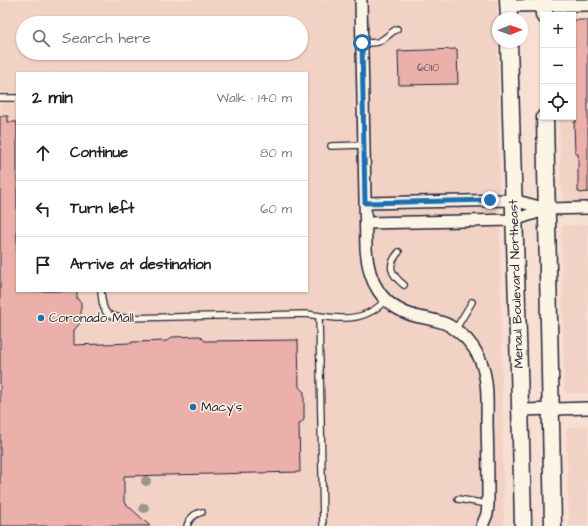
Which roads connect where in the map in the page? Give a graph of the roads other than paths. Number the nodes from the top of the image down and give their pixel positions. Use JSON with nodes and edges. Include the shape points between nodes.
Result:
{"nodes":[{"id":1,"x":361,"y":0,"type":"edge"},
{"id":2,"x":588,"y":5,"type":"edge"},
{"id":3,"x":544,"y":7,"type":"edge"},
{"id":4,"x":508,"y":8,"type":"edge"},
{"id":5,"x":398,"y":29,"type":"dead end"},
{"id":6,"x":362,"y":43,"type":"junction"},
{"id":7,"x":509,"y":48,"type":"edge"},
{"id":8,"x":0,"y":98,"type":"edge"},
{"id":9,"x":16,"y":98,"type":"edge"},
{"id":10,"x":545,"y":120,"type":"edge"},
{"id":11,"x":364,"y":145,"type":"junction"},
{"id":12,"x":331,"y":146,"type":"dead end"},
{"id":13,"x":513,"y":200,"type":"junction"},
{"id":14,"x":365,"y":203,"type":"junction"},
{"id":15,"x":588,"y":208,"type":"edge"},
{"id":16,"x":547,"y":209,"type":"junction"},
{"id":17,"x":514,"y":220,"type":"junction"},
{"id":18,"x":366,"y":223,"type":"junction"},
{"id":19,"x":400,"y":252,"type":"dead end"},
{"id":20,"x":404,"y":285,"type":"dead end"},
{"id":21,"x":101,"y":292,"type":"edge"},
{"id":22,"x":386,"y":300,"type":"junction"},
{"id":23,"x":472,"y":302,"type":"dead end"},
{"id":24,"x":319,"y":316,"type":"junction"},
{"id":25,"x":455,"y":330,"type":"junction"},
{"id":26,"x":588,"y":408,"type":"edge"},
{"id":27,"x":551,"y":409,"type":"junction"},
{"id":28,"x":521,"y":410,"type":"junction"},
{"id":29,"x":458,"y":499,"type":"dead end"},
{"id":30,"x":488,"y":504,"type":"junction"},
{"id":31,"x":202,"y":512,"type":"dead end"},
{"id":32,"x":187,"y":526,"type":"edge"},
{"id":33,"x":323,"y":526,"type":"edge"},
{"id":34,"x":482,"y":526,"type":"edge"},
{"id":35,"x":523,"y":526,"type":"edge"},
{"id":36,"x":553,"y":526,"type":"edge"}],
"edges":[{"from":1,"to":6,"type":"street"},
{"from":2,"to":3,"type":"street"},
{"from":3,"to":4,"type":"street"},
{"from":5,"to":6,"type":"lane","via":[[379,42]]},
{"from":6,"to":11,"type":"street"},
{"from":7,"to":13,"type":"main road","name":"Menaul Boulevard Northeast"},
{"from":8,"to":9,"type":"lane"},
{"from":10,"to":16,"type":"main road"},
{"from":11,"to":12,"type":"lane"},
{"from":11,"to":14,"type":"street"},
{"from":13,"to":14,"type":"street"},
{"from":13,"to":16,"type":"street"},
{"from":13,"to":17,"type":"main road","name":"Menaul Boulevard Northeast"},
{"from":14,"to":18,"type":"street"},
{"from":15,"to":16,"type":"street"},
{"from":16,"to":17,"type":"street"},
{"from":16,"to":27,"type":"main road"},
{"from":17,"to":18,"type":"street"},
{"from":17,"to":28,"type":"main road","name":"Menaul Boulevard Northeast"},
{"from":18,"to":22,"type":"street","via":[[368,265],[377,288]]},
{"from":19,"to":20,"type":"lane","via":[[394,258],[392,272]]},
{"from":21,"to":24,"type":"lane","via":[[104,310],[114,318],[307,314]]},
{"from":22,"to":24,"type":"lane","via":[[370,312],[357,317]]},
{"from":22,"to":25,"type":"street","via":[[398,309],[444,323]]},
{"from":23,"to":25,"type":"lane"},
{"from":24,"to":33,"type":"lane"},
{"from":25,"to":30,"type":"street","via":[[468,341],[485,372]]},
{"from":26,"to":27,"type":"street"},
{"from":27,"to":28,"type":"street"},
{"from":27,"to":36,"type":"main road"},
{"from":28,"to":35,"type":"main road","name":"Menaul Boulevard Northeast"},
{"from":29,"to":30,"type":"lane"},
{"from":30,"to":34,"type":"street"},
{"from":31,"to":32,"type":"lane","via":[[191,517]]}]}
